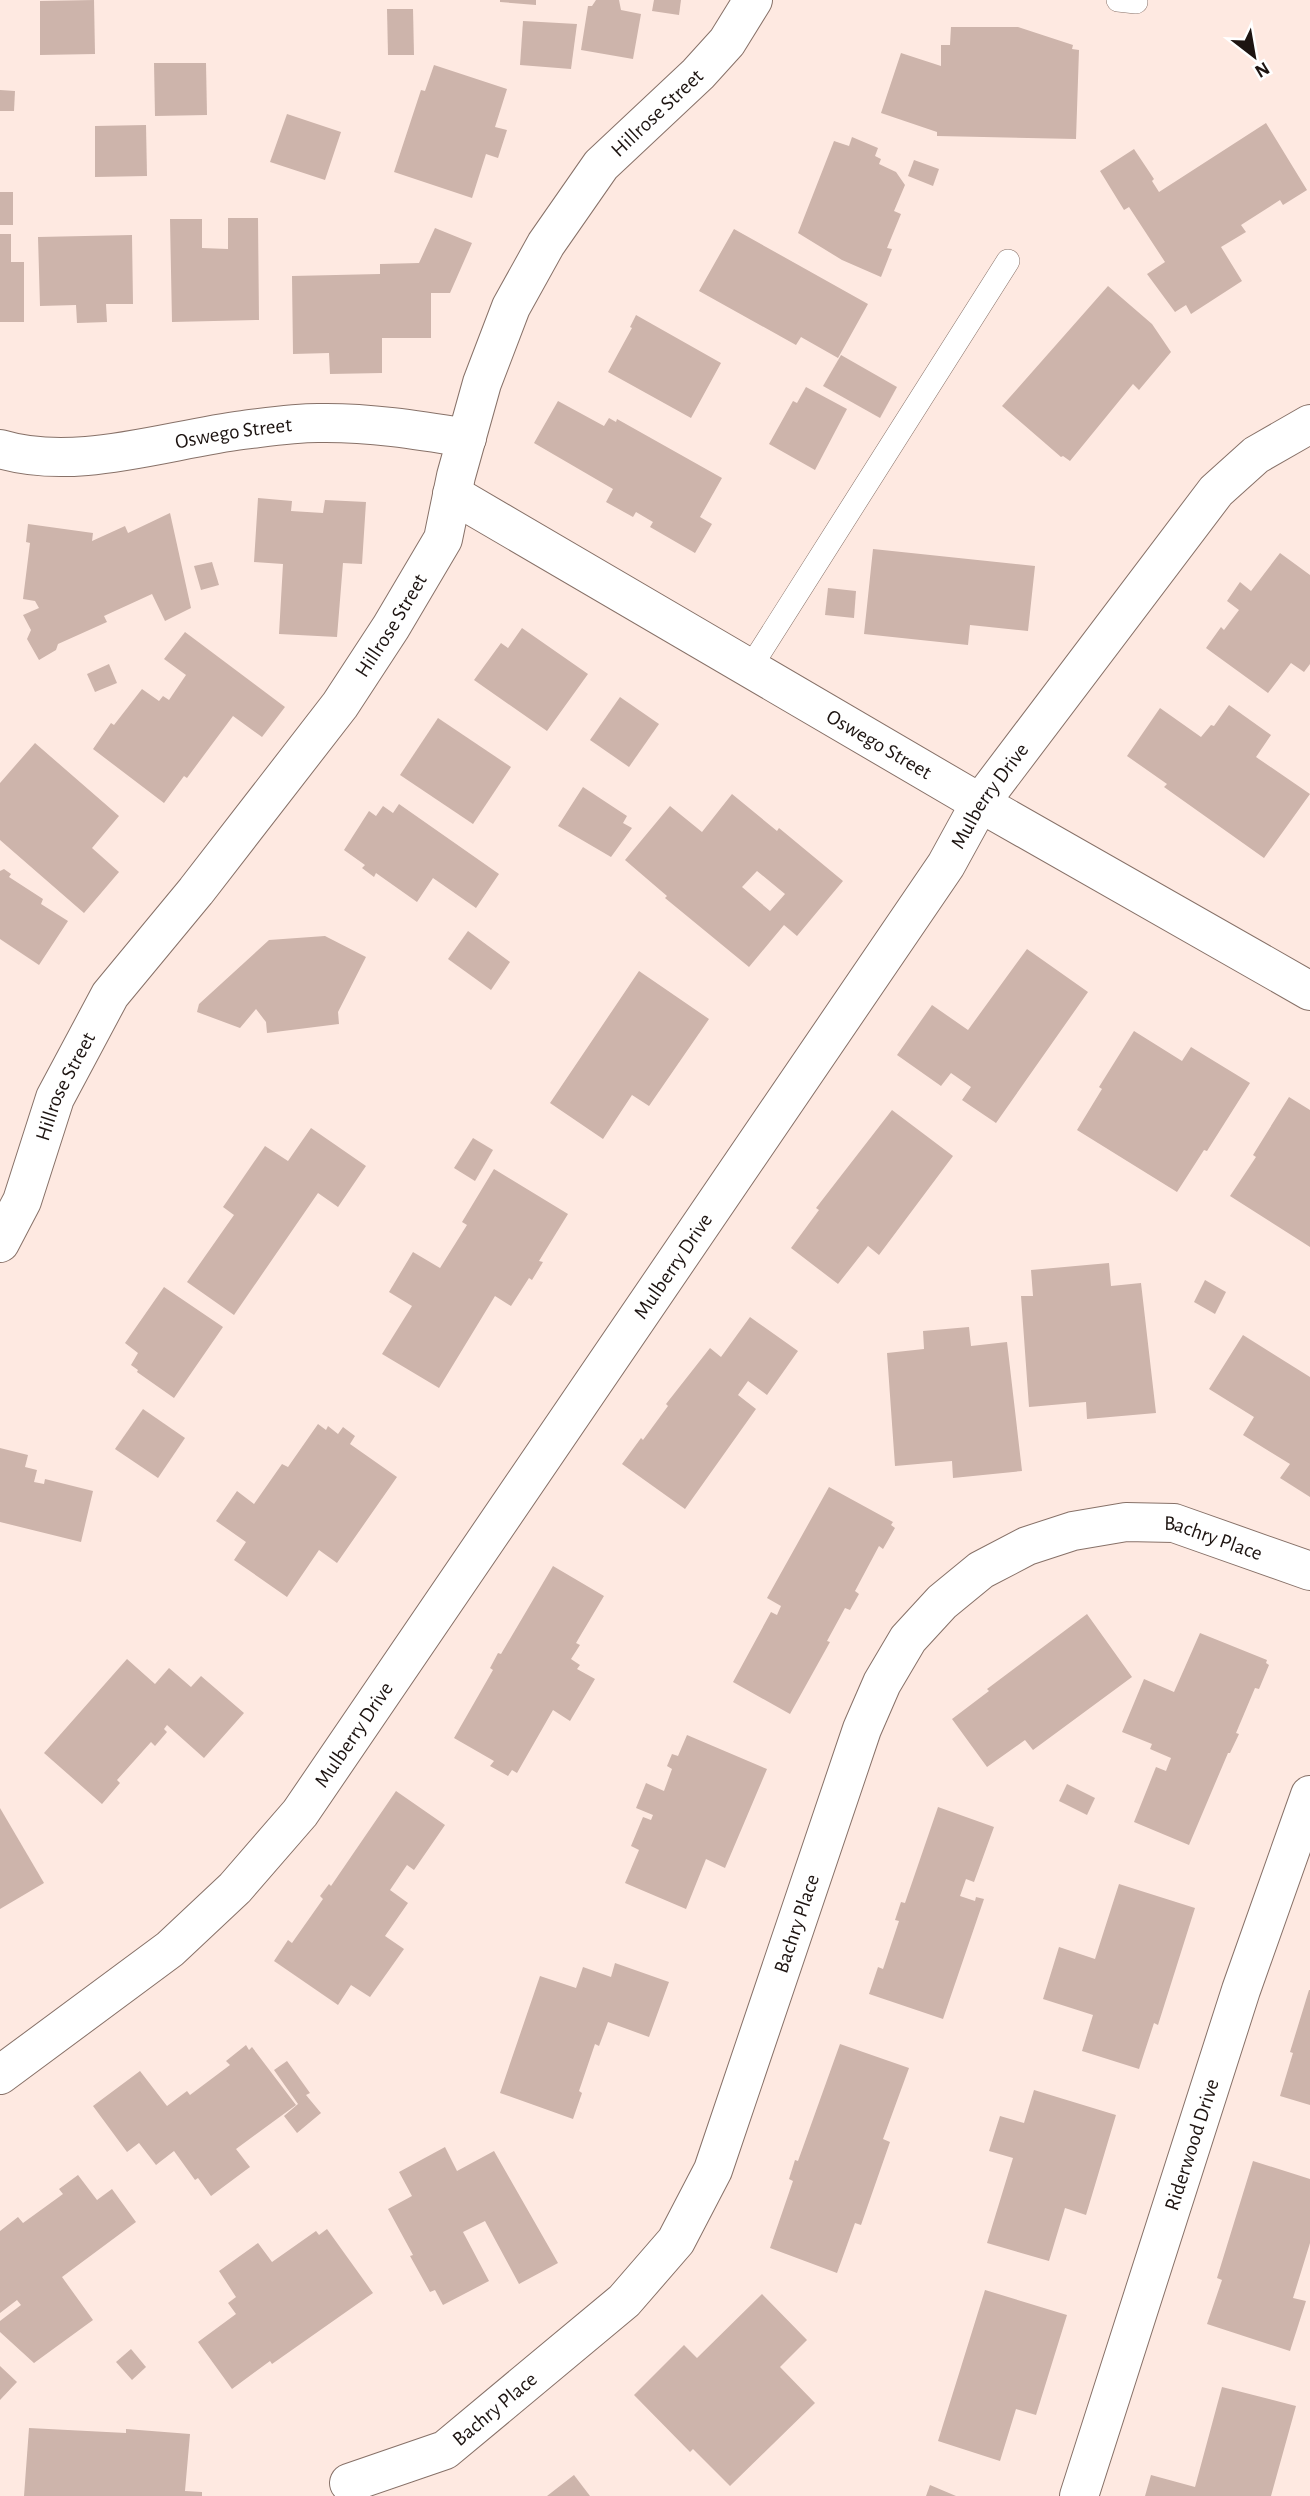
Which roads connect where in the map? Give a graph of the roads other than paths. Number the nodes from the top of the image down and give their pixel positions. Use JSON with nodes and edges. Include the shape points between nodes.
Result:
{"nodes":[{"id":1,"x":753,"y":0,"type":"edge"},
{"id":2,"x":1008,"y":261,"type":"dead end"},
{"id":3,"x":1310,"y":424,"type":"edge"},
{"id":4,"x":467,"y":439,"type":"junction"},
{"id":5,"x":0,"y":449,"type":"edge"},
{"id":6,"x":452,"y":494,"type":"junction"},
{"id":7,"x":750,"y":668,"type":"junction"},
{"id":8,"x":980,"y":803,"type":"junction"},
{"id":9,"x":1310,"y":991,"type":"edge"},
{"id":10,"x":0,"y":1243,"type":"edge"},
{"id":11,"x":1310,"y":1571,"type":"edge"},
{"id":12,"x":1310,"y":1795,"type":"edge"},
{"id":13,"x":0,"y":2075,"type":"edge"},
{"id":14,"x":349,"y":2483,"type":"dead end"},
{"id":15,"x":1079,"y":2496,"type":"edge"}],
"edges":[{"from":1,"to":4,"type":"street","name":"Hillrose Street","via":[[727,42],[698,74],[601,165],[553,233],[511,307]]},
{"from":2,"to":7,"type":"lane"},
{"from":3,"to":8,"type":"street","name":"Mulberry Drive","via":[[1256,455],[1216,491]]},
{"from":4,"to":5,"type":"street","name":"Oswego Street","via":[[409,428],[318,423],[243,430],[86,458],[22,456]]},
{"from":4,"to":6,"type":"street","name":"Hillrose Street"},
{"from":6,"to":7,"type":"street","name":"Oswego Street"},
{"from":6,"to":10,"type":"street","name":"Hillrose Street","via":[[443,539],[340,705],[110,995],[55,1098],[22,1201]]},
{"from":7,"to":8,"type":"street","name":"Oswego Street"},
{"from":8,"to":9,"type":"street","name":"Oswego Street"},
{"from":8,"to":13,"type":"street","name":"Mulberry Drive","via":[[946,865],[300,1813],[235,1888],[170,1949]]},
{"from":11,"to":14,"type":"street","name":"Bachry Place","via":[[1174,1523],[1126,1522],[1073,1531],[1027,1546],[981,1570],[942,1602],[908,1639],[882,1682],[862,1729],[713,2171],[676,2241],[624,2301],[445,2450]]},
{"from":12,"to":15,"type":"street","name":"Riderwood Drive","via":[[1241,1990]]}]}
